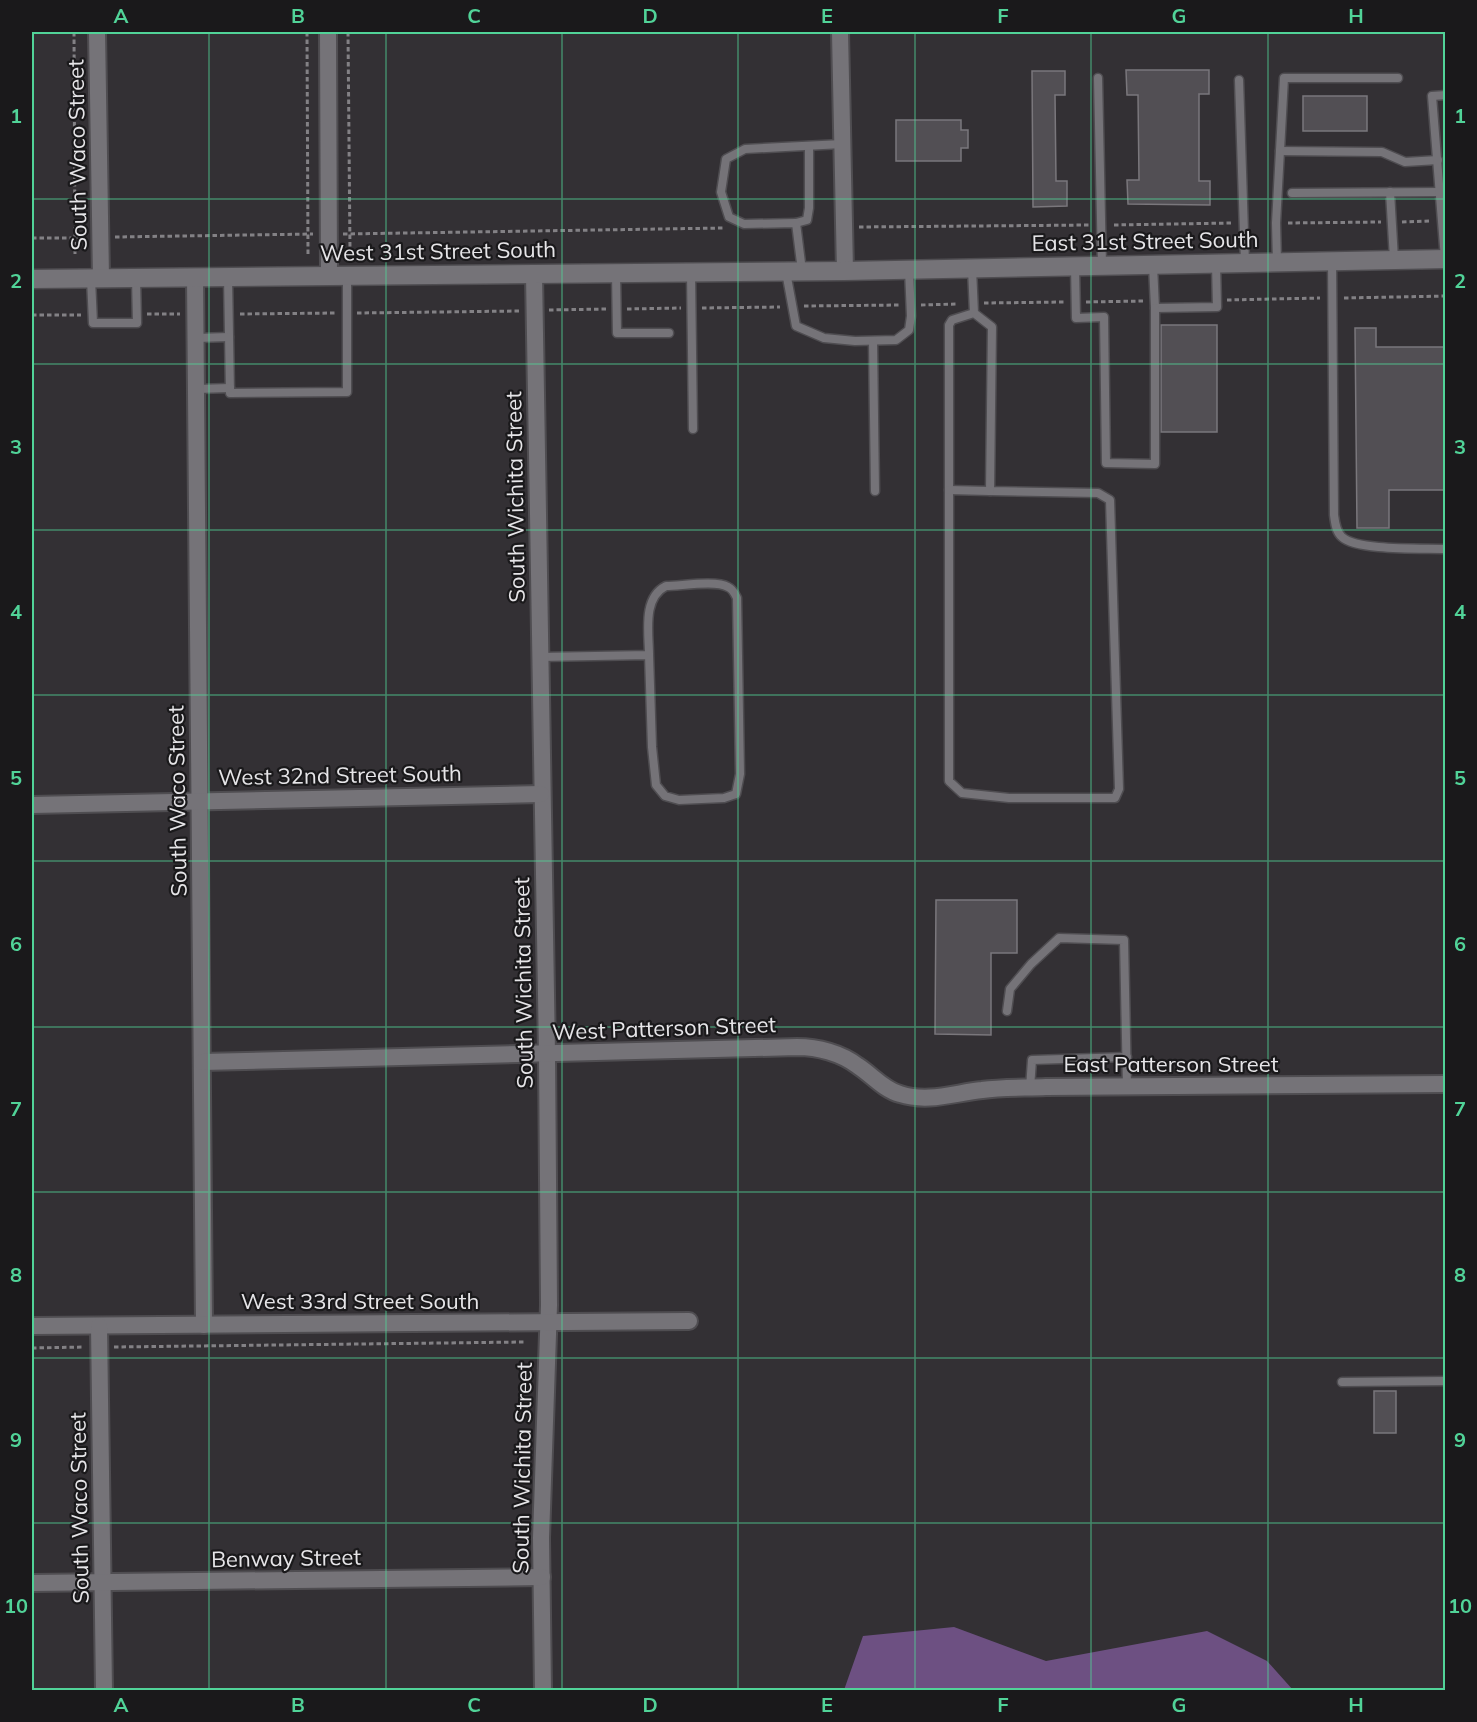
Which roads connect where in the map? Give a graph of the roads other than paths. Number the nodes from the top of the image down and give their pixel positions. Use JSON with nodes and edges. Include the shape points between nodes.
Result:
{"nodes":[{"id":1,"x":97,"y":32,"type":"edge"},
{"id":2,"x":328,"y":32,"type":"edge"},
{"id":3,"x":840,"y":32,"type":"edge"},
{"id":4,"x":1098,"y":78,"type":"dead end"},
{"id":5,"x":1398,"y":78,"type":"dead end"},
{"id":6,"x":1239,"y":80,"type":"dead end"},
{"id":7,"x":1446,"y":95,"type":"edge"},
{"id":8,"x":842,"y":144,"type":"junction"},
{"id":9,"x":809,"y":146,"type":"junction"},
{"id":10,"x":1280,"y":151,"type":"junction"},
{"id":11,"x":1438,"y":160,"type":"junction"},
{"id":12,"x":1390,"y":192,"type":"junction"},
{"id":13,"x":1441,"y":192,"type":"junction"},
{"id":14,"x":1292,"y":193,"type":"dead end"},
{"id":15,"x":796,"y":223,"type":"junction"},
{"id":16,"x":1394,"y":259,"type":"junction"},
{"id":17,"x":1445,"y":259,"type":"edge"},
{"id":18,"x":1332,"y":261,"type":"junction"},
{"id":19,"x":1245,"y":263,"type":"junction"},
{"id":20,"x":1277,"y":263,"type":"junction"},
{"id":21,"x":1216,"y":264,"type":"junction"},
{"id":22,"x":1154,"y":265,"type":"junction"},
{"id":23,"x":1076,"y":266,"type":"junction"},
{"id":24,"x":1102,"y":266,"type":"junction"},
{"id":25,"x":972,"y":268,"type":"junction"},
{"id":26,"x":909,"y":270,"type":"junction"},
{"id":27,"x":794,"y":271,"type":"junction"},
{"id":28,"x":845,"y":271,"type":"junction"},
{"id":29,"x":616,"y":273,"type":"junction"},
{"id":30,"x":691,"y":273,"type":"junction"},
{"id":31,"x":534,"y":274,"type":"junction"},
{"id":32,"x":338,"y":276,"type":"junction"},
{"id":33,"x":195,"y":277,"type":"junction"},
{"id":34,"x":228,"y":277,"type":"junction"},
{"id":35,"x":96,"y":278,"type":"junction"},
{"id":36,"x":136,"y":278,"type":"junction"},
{"id":37,"x":32,"y":279,"type":"edge"},
{"id":38,"x":1154,"y":304,"type":"junction"},
{"id":39,"x":974,"y":313,"type":"junction"},
{"id":40,"x":669,"y":333,"type":"dead end"},
{"id":41,"x":196,"y":338,"type":"junction"},
{"id":42,"x":229,"y":338,"type":"junction"},
{"id":43,"x":873,"y":341,"type":"junction"},
{"id":44,"x":231,"y":388,"type":"junction"},
{"id":45,"x":196,"y":389,"type":"junction"},
{"id":46,"x":693,"y":429,"type":"dead end"},
{"id":47,"x":949,"y":490,"type":"junction"},
{"id":48,"x":875,"y":491,"type":"dead end"},
{"id":49,"x":990,"y":491,"type":"junction"},
{"id":50,"x":1446,"y":549,"type":"edge"},
{"id":51,"x":650,"y":655,"type":"junction"},
{"id":52,"x":540,"y":657,"type":"junction"},
{"id":53,"x":542,"y":794,"type":"junction"},
{"id":54,"x":200,"y":800,"type":"junction"},
{"id":55,"x":32,"y":805,"type":"edge"},
{"id":56,"x":1007,"y":1011,"type":"dead end"},
{"id":57,"x":547,"y":1054,"type":"junction"},
{"id":58,"x":1127,"y":1057,"type":"junction"},
{"id":59,"x":202,"y":1062,"type":"junction"},
{"id":60,"x":1446,"y":1084,"type":"edge"},
{"id":61,"x":1030,"y":1088,"type":"junction"},
{"id":62,"x":1127,"y":1088,"type":"junction"},
{"id":63,"x":898,"y":1094,"type":"joint"},
{"id":64,"x":689,"y":1321,"type":"dead end"},
{"id":65,"x":548,"y":1322,"type":"junction"},
{"id":66,"x":204,"y":1325,"type":"junction"},
{"id":67,"x":32,"y":1326,"type":"edge"},
{"id":68,"x":99,"y":1326,"type":"junction"},
{"id":69,"x":1446,"y":1381,"type":"edge"},
{"id":70,"x":1342,"y":1382,"type":"dead end"},
{"id":71,"x":542,"y":1577,"type":"junction"},
{"id":72,"x":103,"y":1582,"type":"junction"},
{"id":73,"x":32,"y":1583,"type":"edge"},
{"id":74,"x":104,"y":1690,"type":"edge"},
{"id":75,"x":543,"y":1690,"type":"edge"}],
"edges":[{"from":1,"to":35,"type":"street","name":"South Waco Street"},
{"from":2,"to":32,"type":"street"},
{"from":3,"to":8,"type":"street"},
{"from":4,"to":24,"type":"lane"},
{"from":5,"to":10,"type":"lane","via":[[1284,78]]},
{"from":6,"to":19,"type":"lane"},
{"from":7,"to":11,"type":"lane","via":[[1432,96]]},
{"from":8,"to":9,"type":"lane"},
{"from":8,"to":28,"type":"street"},
{"from":9,"to":15,"type":"lane","via":[[807,220]]},
{"from":9,"to":15,"type":"lane","via":[[745,149],[726,159],[722,192],[729,217],[744,224]]},
{"from":10,"to":11,"type":"lane","via":[[1382,152],[1405,162]]},
{"from":10,"to":20,"type":"lane"},
{"from":11,"to":13,"type":"lane"},
{"from":12,"to":13,"type":"lane"},
{"from":12,"to":14,"type":"lane"},
{"from":12,"to":16,"type":"lane"},
{"from":13,"to":17,"type":"lane"},
{"from":15,"to":27,"type":"lane"},
{"from":16,"to":17,"type":"street","name":"East 31st Street South"},
{"from":16,"to":18,"type":"street","name":"East 31st Street South"},
{"from":18,"to":20,"type":"street","name":"East 31st Street South"},
{"from":18,"to":50,"type":"lane","via":[[1336,529],[1342,537],[1360,546]]},
{"from":19,"to":20,"type":"street","name":"East 31st Street South"},
{"from":19,"to":21,"type":"street","name":"East 31st Street South"},
{"from":21,"to":22,"type":"street","name":"East 31st Street South"},
{"from":21,"to":38,"type":"lane","via":[[1217,307]]},
{"from":22,"to":24,"type":"street","name":"East 31st Street South"},
{"from":22,"to":38,"type":"lane"},
{"from":23,"to":24,"type":"street","name":"East 31st Street South"},
{"from":23,"to":25,"type":"street","name":"East 31st Street South"},
{"from":23,"to":38,"type":"lane","via":[[1076,318],[1104,317],[1106,463],[1155,464]]},
{"from":25,"to":26,"type":"street","name":"East 31st Street South"},
{"from":25,"to":39,"type":"lane"},
{"from":26,"to":28,"type":"street","name":"East 31st Street South"},
{"from":26,"to":43,"type":"lane","via":[[909,330],[896,340]]},
{"from":27,"to":28,"type":"street","name":"West 31st Street South"},
{"from":27,"to":30,"type":"street","name":"West 31st Street South"},
{"from":27,"to":43,"type":"lane","via":[[796,326],[824,338]]},
{"from":29,"to":30,"type":"street","name":"West 31st Street South"},
{"from":29,"to":31,"type":"street","name":"West 31st Street South"},
{"from":29,"to":40,"type":"lane","via":[[616,333]]},
{"from":30,"to":46,"type":"lane"},
{"from":31,"to":32,"type":"street","name":"West 31st Street South"},
{"from":31,"to":52,"type":"street","name":"South Wichita Street"},
{"from":32,"to":34,"type":"street","name":"West 31st Street South"},
{"from":32,"to":44,"type":"lane","via":[[347,313],[347,392],[231,393]]},
{"from":33,"to":34,"type":"street","name":"West 31st Street South"},
{"from":33,"to":36,"type":"street","name":"West 31st Street South"},
{"from":33,"to":41,"type":"street","name":"South Waco Street"},
{"from":34,"to":42,"type":"lane"},
{"from":35,"to":36,"type":"street","name":"West 31st Street South"},
{"from":35,"to":36,"type":"lane","via":[[93,323],[137,323]]},
{"from":35,"to":37,"type":"street","name":"West 31st Street South"},
{"from":39,"to":47,"type":"lane","via":[[952,320],[949,325]]},
{"from":39,"to":49,"type":"lane","via":[[992,327]]},
{"from":41,"to":42,"type":"lane"},
{"from":41,"to":45,"type":"street","name":"South Waco Street"},
{"from":42,"to":44,"type":"lane"},
{"from":43,"to":48,"type":"lane"},
{"from":44,"to":45,"type":"lane"},
{"from":45,"to":54,"type":"street","name":"South Waco Street"},
{"from":47,"to":49,"type":"lane"},
{"from":47,"to":49,"type":"lane","via":[[949,781],[962,793],[985,796],[1115,798],[1119,789],[1110,500],[1098,493]]},
{"from":51,"to":51,"type":"lane","via":[[651,603],[660,589],[718,585],[734,591],[740,774],[736,794],[679,800],[664,796],[656,785]]},
{"from":51,"to":52,"type":"lane"},
{"from":52,"to":53,"type":"street","name":"South Wichita Street"},
{"from":53,"to":54,"type":"street","name":"West 32nd Street South"},
{"from":53,"to":57,"type":"street","name":"South Wichita Street"},
{"from":54,"to":55,"type":"street","name":"West 32nd Street South"},
{"from":54,"to":59,"type":"street","name":"South Waco Street"},
{"from":56,"to":58,"type":"lane","via":[[1010,989],[1059,938],[1124,940]]},
{"from":57,"to":59,"type":"street","name":"West Patterson Street"},
{"from":57,"to":63,"type":"street","name":"West Patterson Street","via":[[805,1047],[845,1058]]},
{"from":57,"to":65,"type":"street","name":"South Wichita Street"},
{"from":58,"to":61,"type":"lane","via":[[1032,1060]]},
{"from":58,"to":62,"type":"lane"},
{"from":59,"to":66,"type":"street","name":"South Waco Street"},
{"from":60,"to":62,"type":"street","name":"East Patterson Street"},
{"from":61,"to":62,"type":"street","name":"East Patterson Street"},
{"from":61,"to":63,"type":"street","name":"East Patterson Street","via":[[984,1090],[937,1099]]},
{"from":64,"to":65,"type":"street","name":"West 33rd Street South"},
{"from":65,"to":66,"type":"street","name":"West 33rd Street South"},
{"from":65,"to":71,"type":"street","name":"South Wichita Street"},
{"from":66,"to":68,"type":"street","name":"West 33rd Street South"},
{"from":67,"to":68,"type":"street","name":"West 33rd Street South"},
{"from":68,"to":72,"type":"street","name":"South Waco Street"},
{"from":69,"to":70,"type":"lane"},
{"from":71,"to":72,"type":"street","name":"Benway Street"},
{"from":71,"to":75,"type":"street","name":"South Wichita Street"},
{"from":72,"to":73,"type":"street","name":"Benway Street"},
{"from":72,"to":74,"type":"street","name":"South Waco Street"}]}
